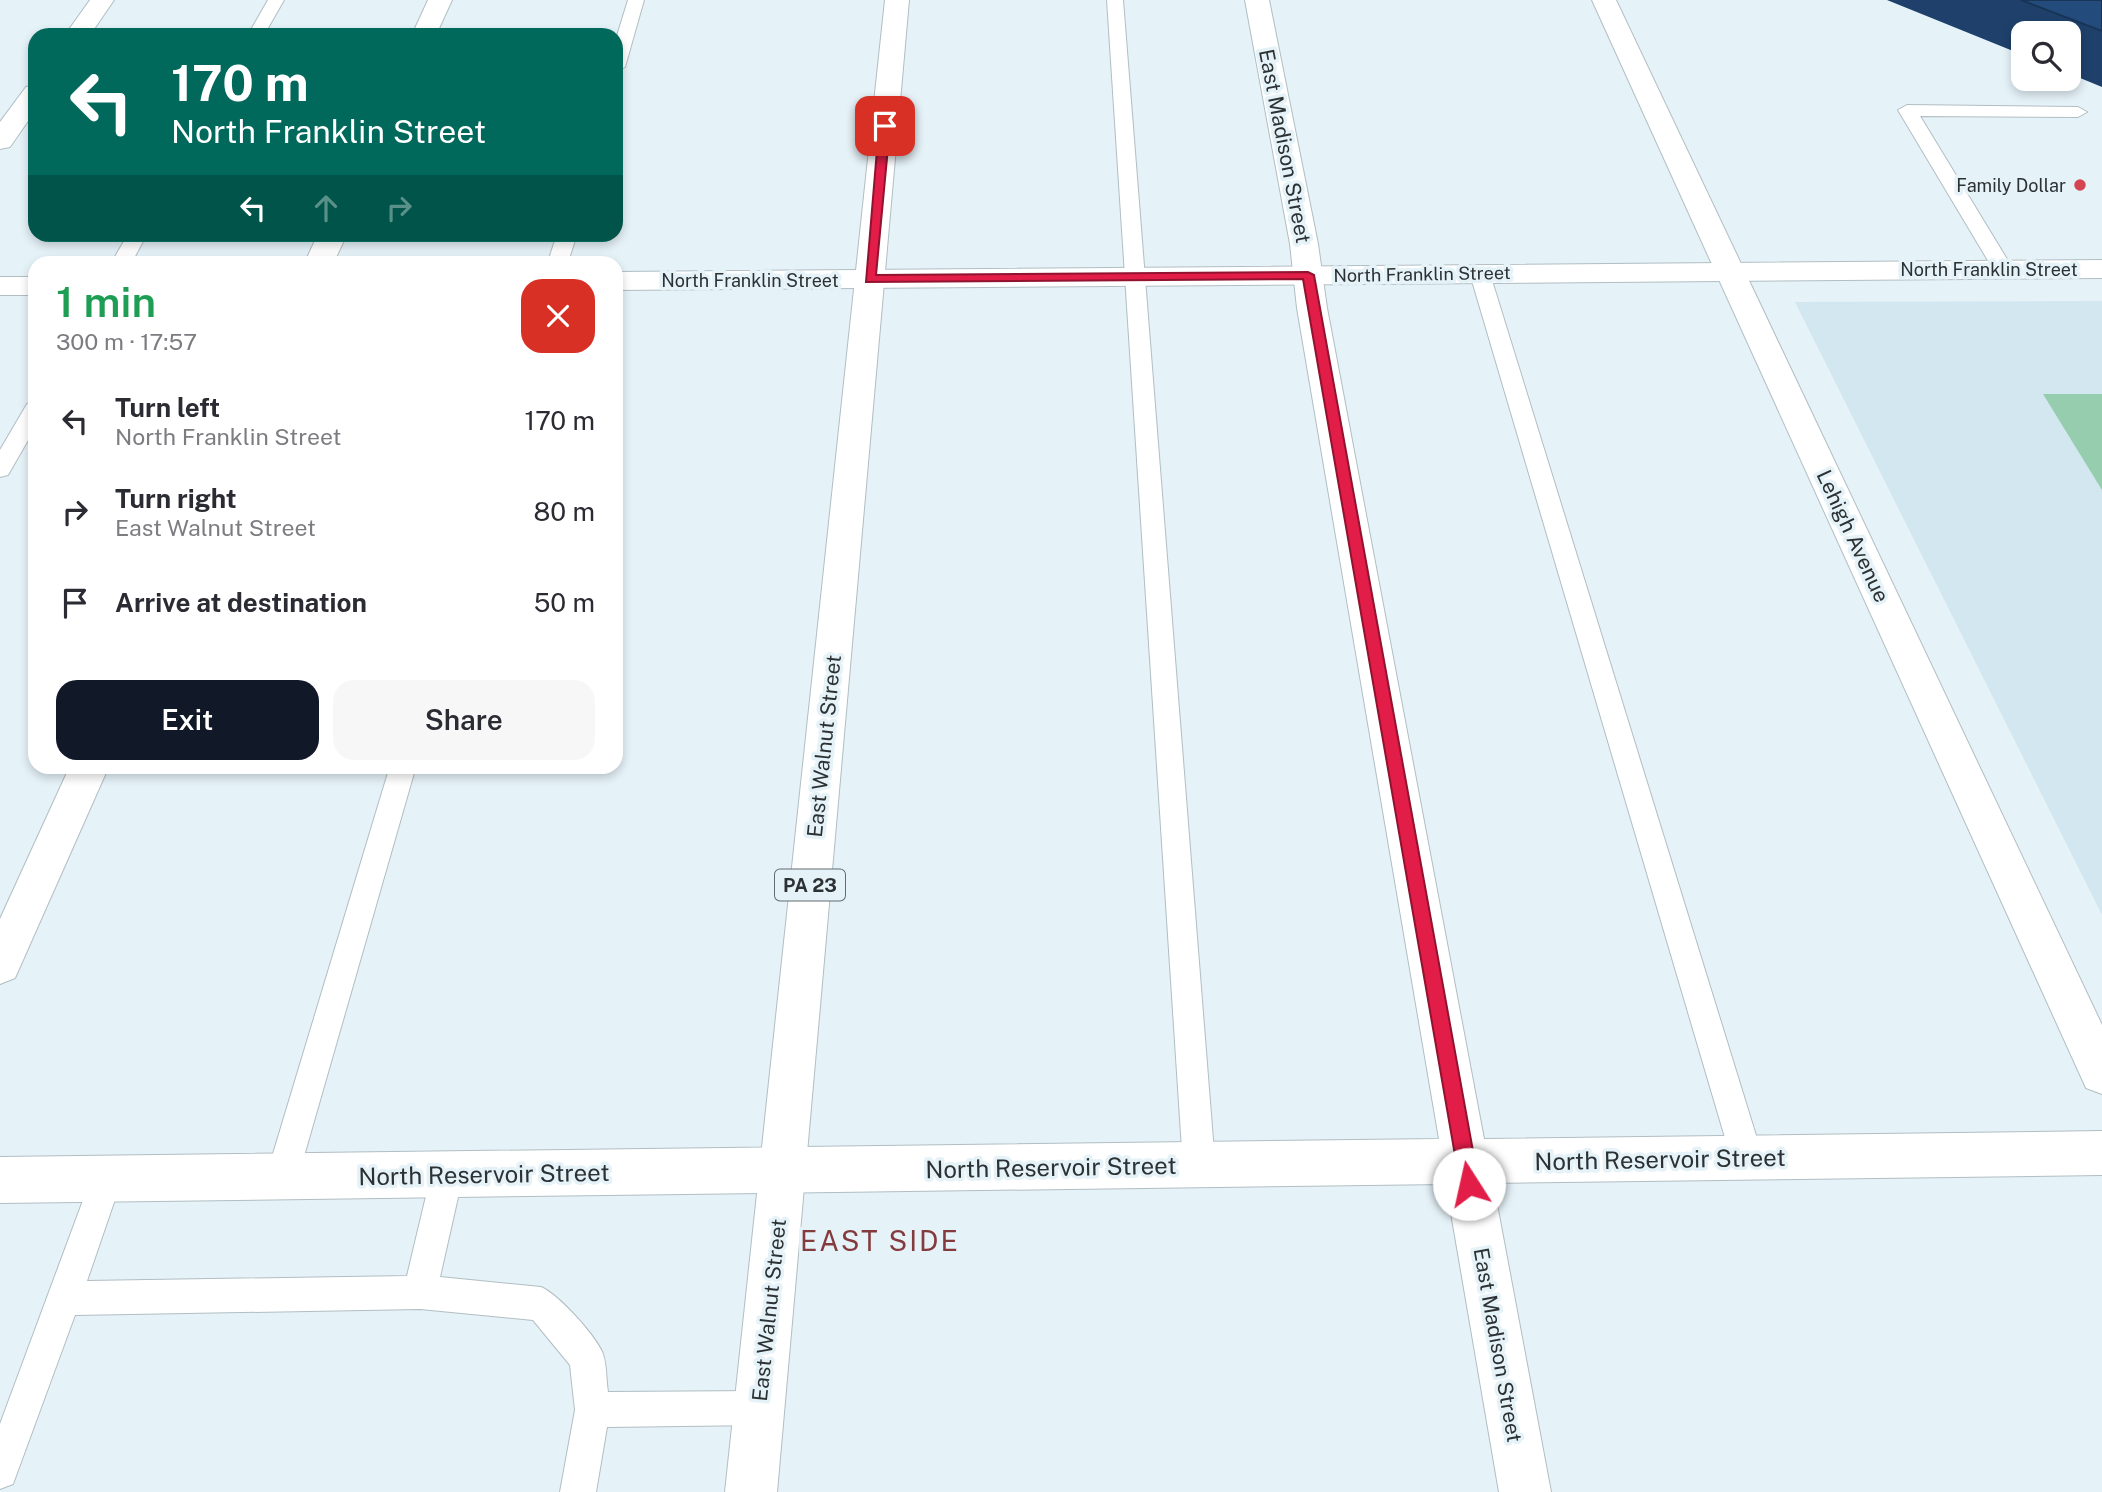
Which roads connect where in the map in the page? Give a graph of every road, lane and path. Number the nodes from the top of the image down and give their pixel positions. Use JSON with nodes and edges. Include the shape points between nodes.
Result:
{"nodes":[{"id":1,"x":103,"y":0,"type":"edge"},
{"id":2,"x":276,"y":0,"type":"edge"},
{"id":3,"x":440,"y":0,"type":"edge"},
{"id":4,"x":636,"y":0,"type":"edge"},
{"id":5,"x":897,"y":0,"type":"edge"},
{"id":6,"x":1115,"y":0,"type":"edge"},
{"id":7,"x":1257,"y":0,"type":"edge"},
{"id":8,"x":1604,"y":0,"type":"edge"},
{"id":9,"x":82,"y":28,"type":"edge"},
{"id":10,"x":260,"y":28,"type":"edge"},
{"id":11,"x":427,"y":28,"type":"edge"},
{"id":12,"x":623,"y":44,"type":"edge"},
{"id":13,"x":28,"y":103,"type":"edge"},
{"id":14,"x":2078,"y":112,"type":"dead end"},
{"id":15,"x":0,"y":142,"type":"edge"},
{"id":16,"x":2003,"y":269,"type":"junction"},
{"id":17,"x":2102,"y":269,"type":"edge"},
{"id":18,"x":1730,"y":272,"type":"junction"},
{"id":19,"x":1480,"y":274,"type":"junction"},
{"id":20,"x":1308,"y":275,"type":"junction"},
{"id":21,"x":1135,"y":277,"type":"junction"},
{"id":22,"x":870,"y":279,"type":"junction"},
{"id":23,"x":623,"y":281,"type":"edge"},
{"id":24,"x":0,"y":286,"type":"edge"},
{"id":25,"x":28,"y":286,"type":"edge"},
{"id":26,"x":28,"y":421,"type":"edge"},
{"id":27,"x":0,"y":469,"type":"edge"},
{"id":28,"x":86,"y":774,"type":"edge"},
{"id":29,"x":401,"y":774,"type":"edge"},
{"id":30,"x":0,"y":965,"type":"edge"},
{"id":31,"x":2102,"y":1073,"type":"edge"},
{"id":32,"x":2102,"y":1153,"type":"edge"},
{"id":33,"x":1747,"y":1158,"type":"junction"},
{"id":34,"x":1465,"y":1161,"type":"junction"},
{"id":35,"x":1199,"y":1165,"type":"junction"},
{"id":36,"x":782,"y":1170,"type":"junction"},
{"id":37,"x":447,"y":1175,"type":"junction"},
{"id":38,"x":282,"y":1177,"type":"junction"},
{"id":39,"x":106,"y":1179,"type":"junction"},
{"id":40,"x":0,"y":1180,"type":"edge"},
{"id":41,"x":420,"y":1292,"type":"junction"},
{"id":42,"x":64,"y":1297,"type":"junction"},
{"id":43,"x":759,"y":1408,"type":"junction"},
{"id":44,"x":592,"y":1410,"type":"junction"},
{"id":45,"x":0,"y":1471,"type":"edge"},
{"id":46,"x":578,"y":1492,"type":"edge"},
{"id":47,"x":751,"y":1492,"type":"edge"},
{"id":48,"x":1525,"y":1492,"type":"edge"}],
"edges":[{"from":1,"to":9,"type":"street"},
{"from":2,"to":10,"type":"lane"},
{"from":3,"to":11,"type":"street"},
{"from":4,"to":12,"type":"lane"},
{"from":5,"to":22,"type":"street","name":"East Walnut Street","number":"PA 23"},
{"from":6,"to":21,"type":"lane"},
{"from":7,"to":20,"type":"street","name":"East Madison Street"},
{"from":8,"to":18,"type":"street","name":"Lehigh Avenue"},
{"from":13,"to":15,"type":"street"},
{"from":14,"to":16,"type":"lane","via":[[1907,110]]},
{"from":16,"to":17,"type":"street","name":"North Franklin Street"},
{"from":16,"to":18,"type":"street","name":"North Franklin Street"},
{"from":18,"to":19,"type":"street","name":"North Franklin Street"},
{"from":18,"to":31,"type":"street","name":"Lehigh Avenue"},
{"from":19,"to":20,"type":"street","name":"North Franklin Street"},
{"from":19,"to":33,"type":"lane"},
{"from":20,"to":21,"type":"street","name":"North Franklin Street"},
{"from":20,"to":34,"type":"street","name":"East Madison Street"},
{"from":21,"to":22,"type":"street","name":"North Franklin Street"},
{"from":21,"to":35,"type":"lane"},
{"from":22,"to":23,"type":"street","name":"North Franklin Street"},
{"from":22,"to":36,"type":"street","name":"East Walnut Street","number":"PA 23"},
{"from":24,"to":25,"type":"street"},
{"from":26,"to":27,"type":"lane"},
{"from":28,"to":30,"type":"street"},
{"from":29,"to":38,"type":"lane"},
{"from":32,"to":33,"type":"street","name":"North Reservoir Street"},
{"from":33,"to":34,"type":"street","name":"North Reservoir Street"},
{"from":34,"to":35,"type":"street","name":"North Reservoir Street"},
{"from":34,"to":48,"type":"street","name":"East Madison Street"},
{"from":35,"to":36,"type":"street","name":"North Reservoir Street"},
{"from":36,"to":37,"type":"street","name":"North Reservoir Street"},
{"from":36,"to":43,"type":"street","name":"East Walnut Street","number":"PA 23"},
{"from":37,"to":38,"type":"street","name":"North Reservoir Street"},
{"from":37,"to":41,"type":"lane"},
{"from":38,"to":39,"type":"street","name":"North Reservoir Street"},
{"from":39,"to":40,"type":"street","name":"North Reservoir Street"},
{"from":39,"to":42,"type":"lane"},
{"from":41,"to":42,"type":"lane"},
{"from":41,"to":44,"type":"lane","via":[[541,1304],[587,1358]]},
{"from":42,"to":45,"type":"lane"},
{"from":43,"to":44,"type":"lane"},
{"from":43,"to":47,"type":"street","name":"East Walnut Street","number":"PA 23"},
{"from":44,"to":46,"type":"lane"}]}
